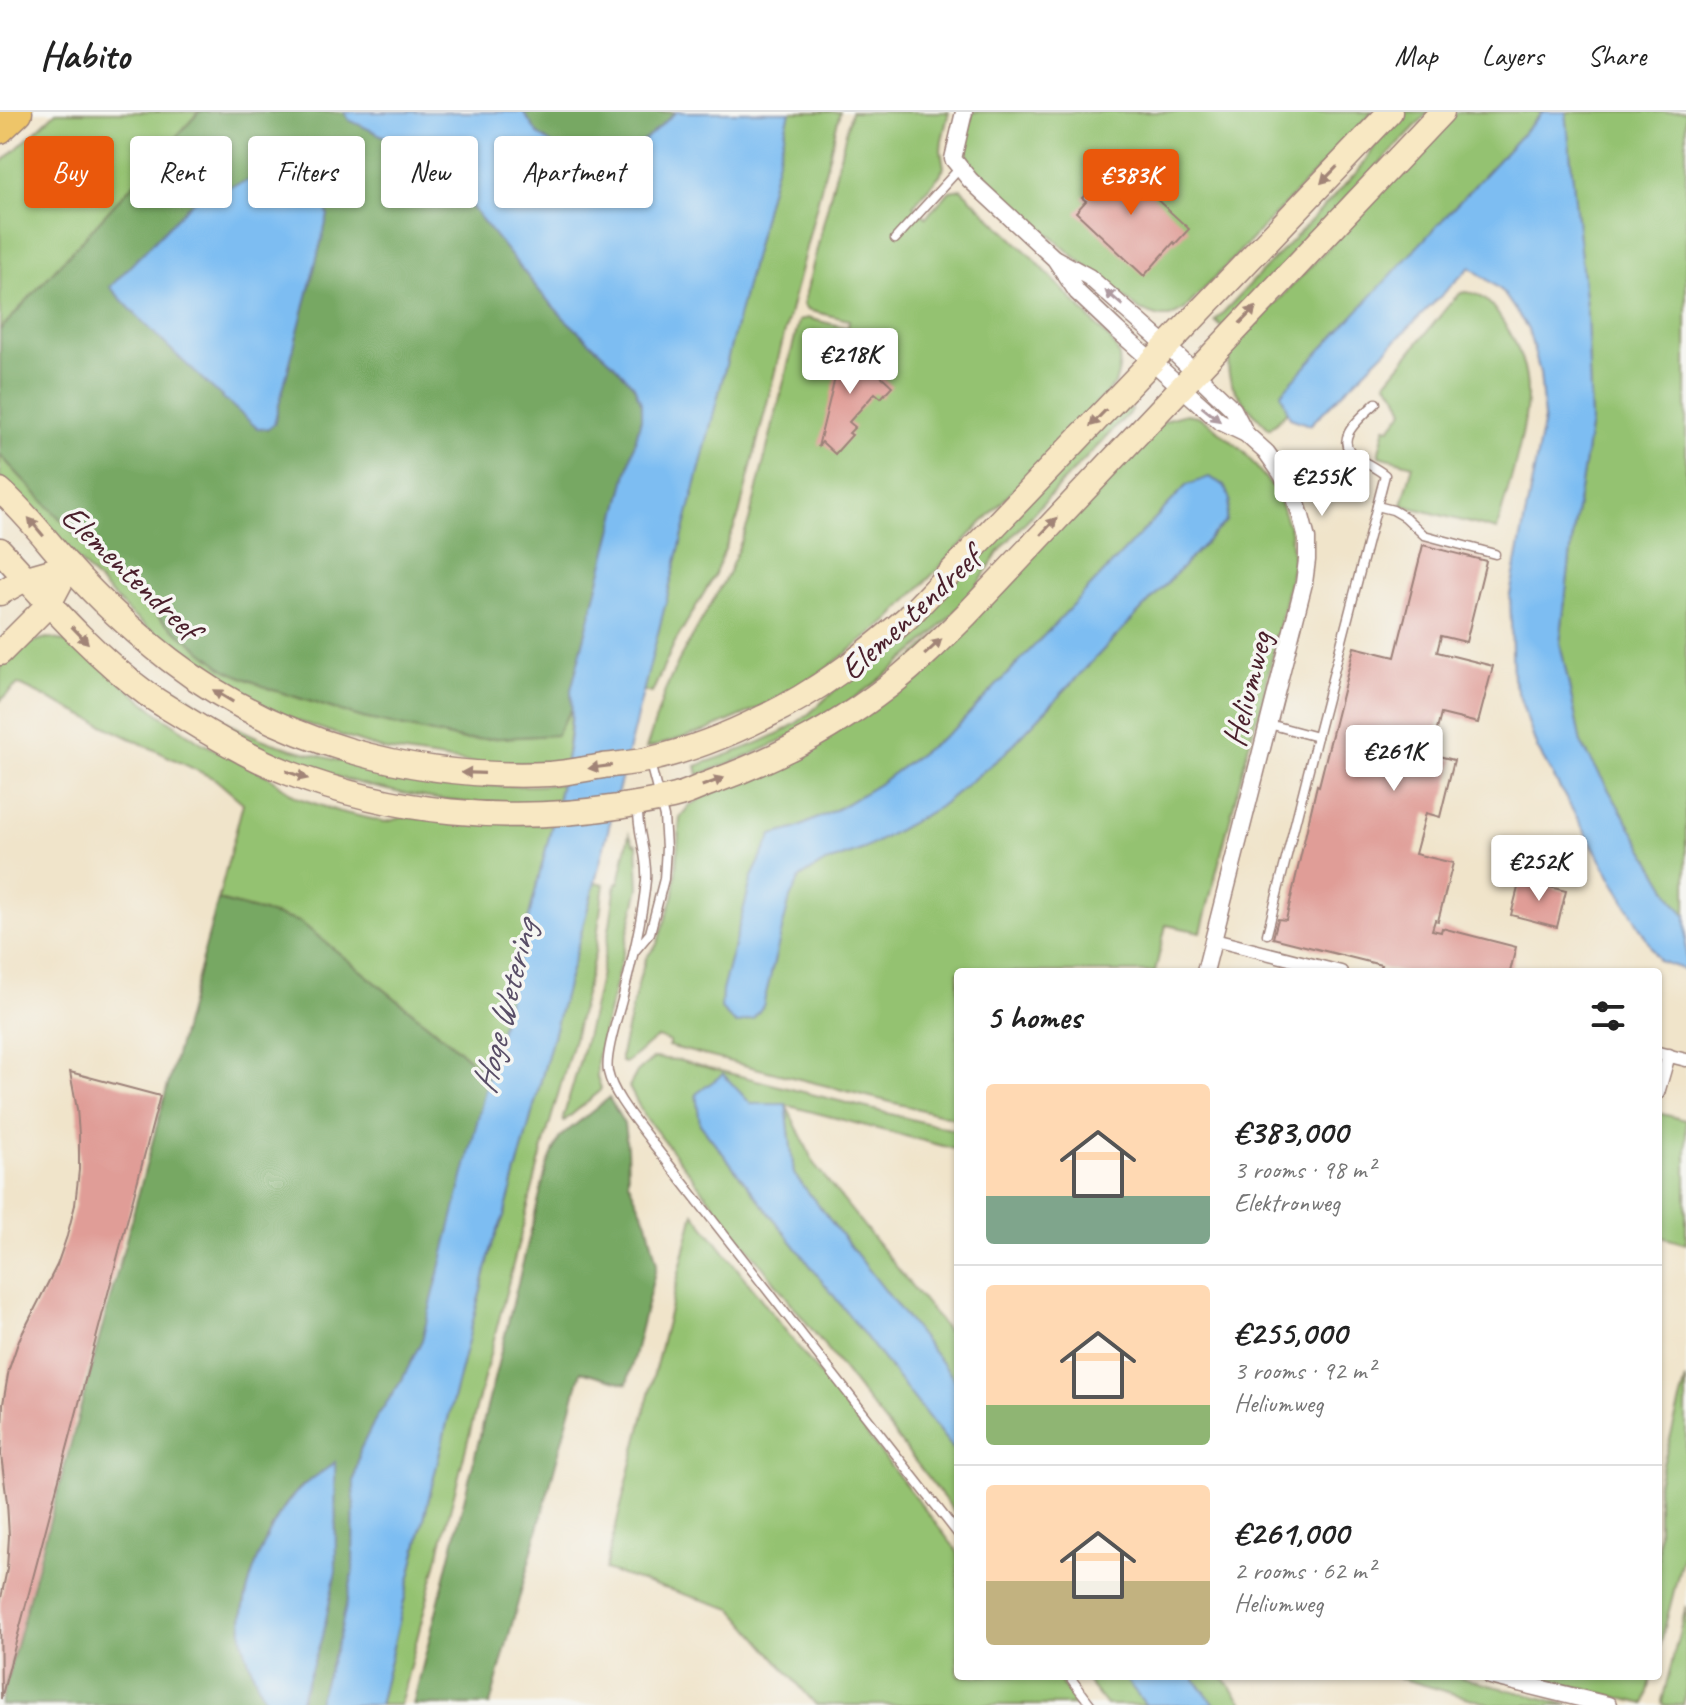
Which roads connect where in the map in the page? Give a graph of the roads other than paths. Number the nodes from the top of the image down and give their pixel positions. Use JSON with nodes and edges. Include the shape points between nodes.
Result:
{"nodes":[{"id":1,"x":18,"y":112,"type":"edge"},
{"id":2,"x":964,"y":112,"type":"edge"},
{"id":3,"x":1390,"y":112,"type":"edge"},
{"id":4,"x":1442,"y":112,"type":"edge"},
{"id":5,"x":0,"y":129,"type":"edge"},
{"id":6,"x":960,"y":168,"type":"junction"},
{"id":7,"x":895,"y":239,"type":"dead end"},
{"id":8,"x":1160,"y":354,"type":"junction"},
{"id":9,"x":1188,"y":380,"type":"junction"},
{"id":10,"x":1376,"y":403,"type":"dead end"},
{"id":11,"x":0,"y":490,"type":"edge"},
{"id":12,"x":1377,"y":506,"type":"junction"},
{"id":13,"x":0,"y":550,"type":"edge"},
{"id":14,"x":1495,"y":554,"type":"dead end"},
{"id":15,"x":69,"y":566,"type":"junction"},
{"id":16,"x":27,"y":578,"type":"junction"},
{"id":17,"x":0,"y":593,"type":"edge"},
{"id":18,"x":49,"y":604,"type":"junction"},
{"id":19,"x":0,"y":653,"type":"edge"},
{"id":20,"x":1269,"y":724,"type":"junction"},
{"id":21,"x":1317,"y":737,"type":"junction"},
{"id":22,"x":649,"y":759,"type":"junction"},
{"id":23,"x":649,"y":801,"type":"junction"},
{"id":24,"x":1267,"y":934,"type":"dead end"},
{"id":25,"x":1214,"y":940,"type":"junction"},
{"id":26,"x":634,"y":953,"type":"junction"},
{"id":27,"x":1206,"y":968,"type":"edge"},
{"id":28,"x":1325,"y":968,"type":"edge"},
{"id":29,"x":1663,"y":1054,"type":"edge"},
{"id":30,"x":1686,"y":1060,"type":"edge"},
{"id":31,"x":954,"y":1529,"type":"edge"},
{"id":32,"x":1072,"y":1680,"type":"edge"},
{"id":33,"x":1506,"y":1680,"type":"edge"},
{"id":34,"x":1091,"y":1705,"type":"edge"},
{"id":35,"x":1608,"y":1705,"type":"edge"}],
"edges":[{"from":1,"to":5,"type":"highway"},
{"from":2,"to":6,"type":"street","via":[[953,159]]},
{"from":3,"to":8,"type":"main road","name":"Elementendreef","one_way":true},
{"from":9,"to":4,"type":"main road","name":"Elementendreef","one_way":true},
{"from":6,"to":7,"type":"lane"},
{"from":6,"to":8,"type":"street","name":"Heliumweg","via":[[1055,259],[1089,277]]},
{"from":8,"to":9,"type":"street","name":"Heliumweg"},
{"from":8,"to":22,"type":"main road","name":"Elementendreef","one_way":true,"via":[[907,618],[871,649],[766,716],[726,735]]},
{"from":9,"to":20,"type":"street","name":"Heliumweg","via":[[1233,409],[1246,434],[1267,453],[1295,498],[1307,539],[1304,583]]},
{"from":23,"to":9,"type":"main road","name":"Elementendreef","one_way":true,"via":[[677,796],[790,749],[890,685],[966,615]]},
{"from":10,"to":12,"type":"lane","via":[[1350,429],[1346,441],[1355,456],[1385,475]]},
{"from":15,"to":11,"type":"main road","name":"Elementendreef","one_way":true},
{"from":12,"to":14,"type":"lane","via":[[1405,517],[1424,535]]},
{"from":12,"to":21,"type":"lane"},
{"from":13,"to":16,"type":"main road","name":"Elementendreef"},
{"from":15,"to":16,"type":"main road"},
{"from":15,"to":18,"type":"main road"},
{"from":22,"to":15,"type":"main road","name":"Elementendreef","one_way":true,"via":[[551,774],[464,773],[367,756],[293,731],[216,692],[127,624]]},
{"from":16,"to":17,"type":"main road"},
{"from":16,"to":18,"type":"main road","name":"Elementendreef"},
{"from":18,"to":19,"type":"main road"},
{"from":18,"to":23,"type":"main road","name":"Elementendreef","one_way":true,"via":[[147,694],[217,738],[289,773],[354,794],[449,812],[540,815]]},
{"from":20,"to":21,"type":"lane"},
{"from":20,"to":25,"type":"street","name":"Heliumweg"},
{"from":21,"to":24,"type":"lane"},
{"from":22,"to":23,"type":"lane"},
{"from":23,"to":26,"type":"lane","via":[[638,824],[646,879]]},
{"from":23,"to":26,"type":"lane","via":[[664,817],[664,879],[650,933]]},
{"from":25,"to":27,"type":"street","name":"Heliumweg"},
{"from":25,"to":28,"type":"street"},
{"from":26,"to":31,"type":"lane","via":[[611,1044],[607,1070],[613,1086]]},
{"from":29,"to":30,"type":"street"},
{"from":32,"to":34,"type":"lane"},
{"from":33,"to":35,"type":"street"}]}
